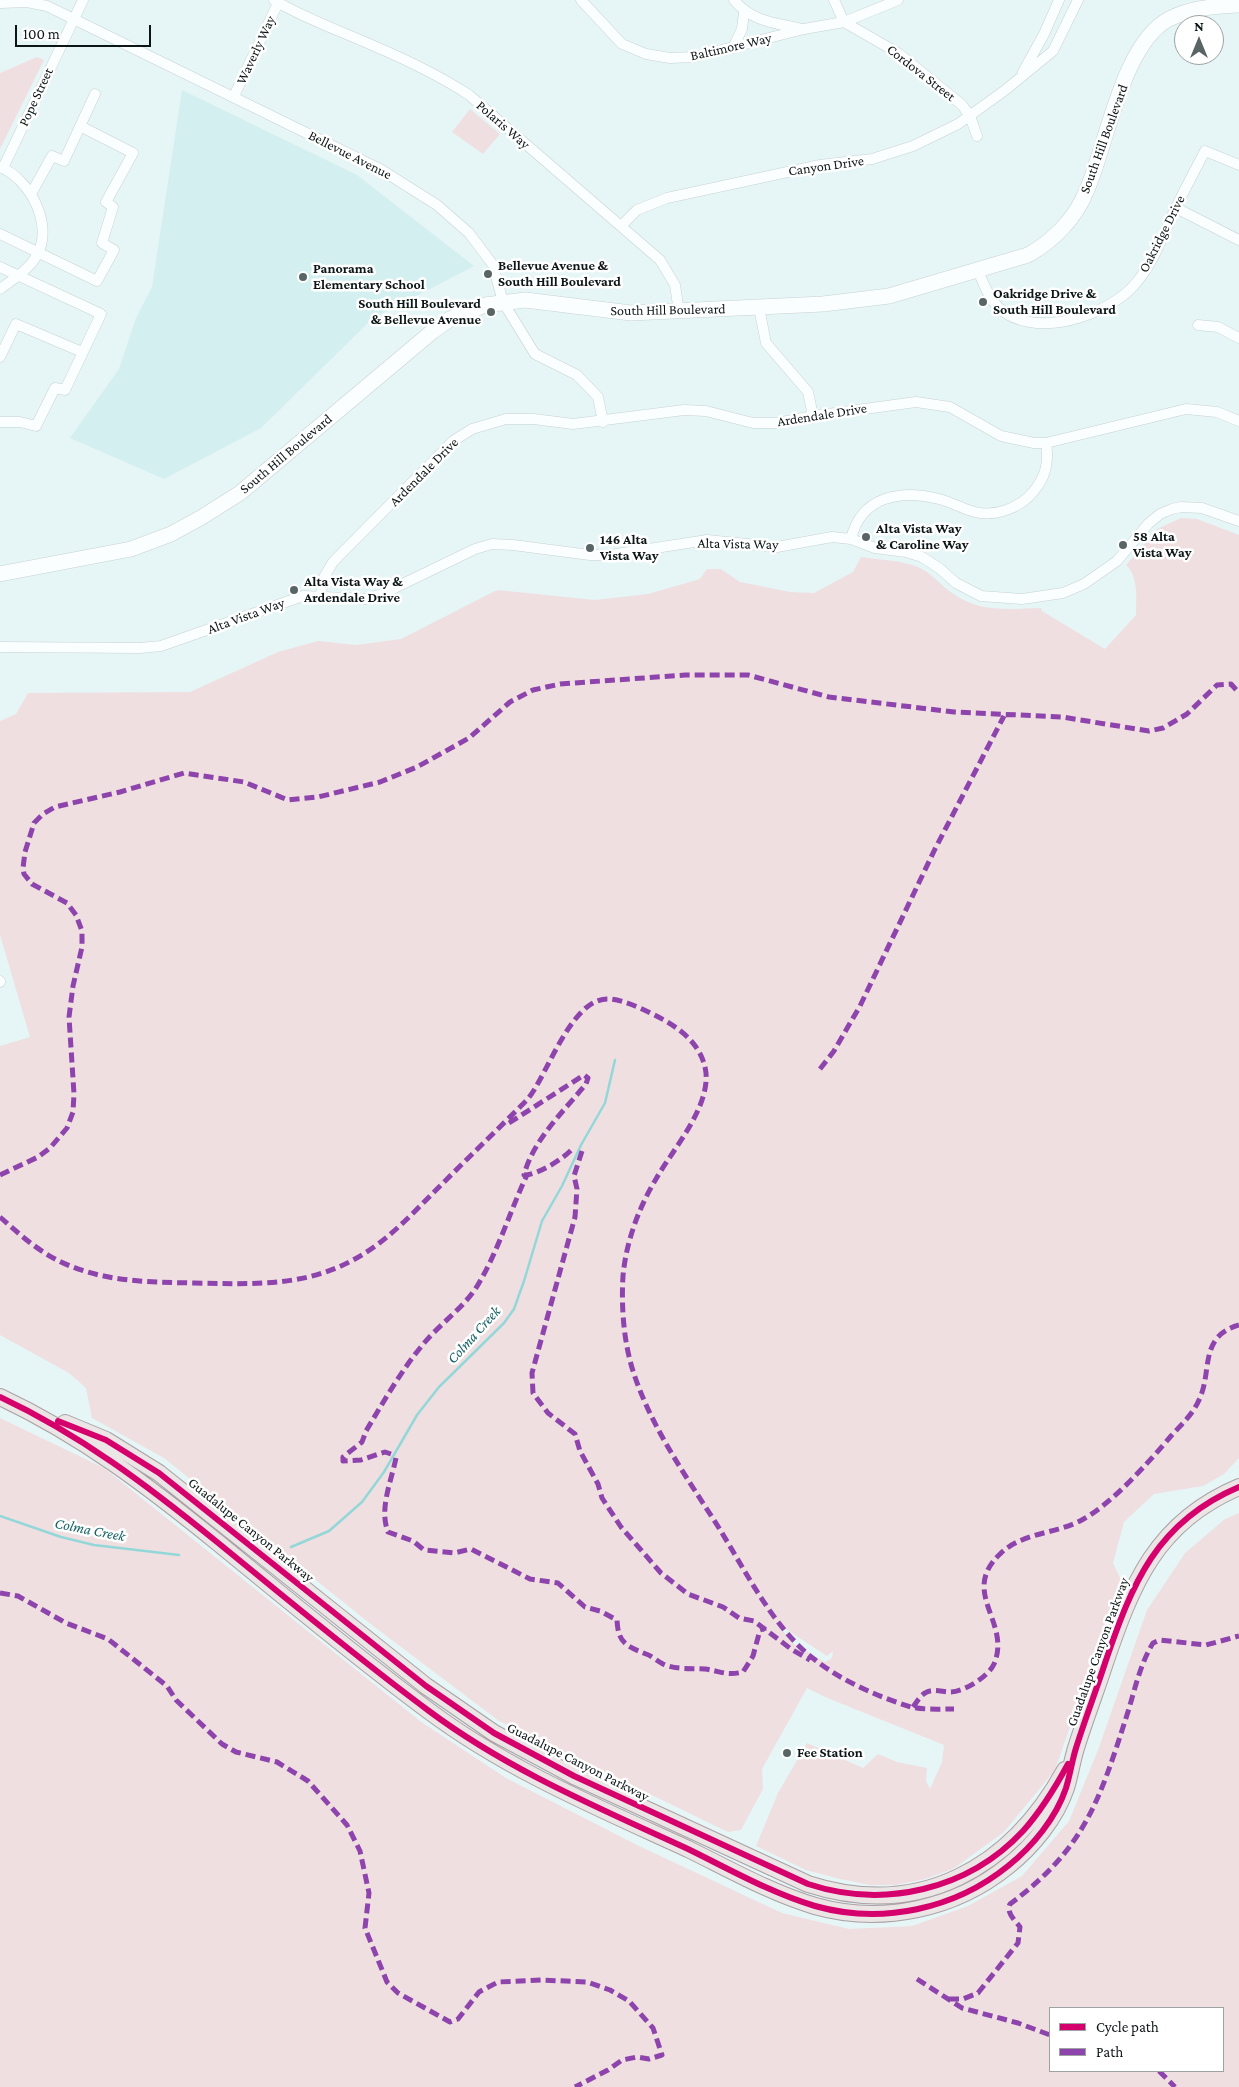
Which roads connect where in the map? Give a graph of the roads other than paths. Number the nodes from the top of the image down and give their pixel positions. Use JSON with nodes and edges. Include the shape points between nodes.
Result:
{"nodes":[{"id":1,"x":83,"y":0,"type":"edge"},
{"id":2,"x":581,"y":0,"type":"edge"},
{"id":3,"x":734,"y":0,"type":"edge"},
{"id":4,"x":834,"y":0,"type":"edge"},
{"id":5,"x":898,"y":0,"type":"edge"},
{"id":6,"x":1059,"y":0,"type":"edge"},
{"id":7,"x":1078,"y":0,"type":"edge"},
{"id":8,"x":276,"y":1,"type":"edge"},
{"id":9,"x":0,"y":4,"type":"edge"},
{"id":10,"x":1239,"y":5,"type":"edge"},
{"id":11,"x":744,"y":12,"type":"junction"},
{"id":12,"x":72,"y":18,"type":"junction"},
{"id":13,"x":844,"y":22,"type":"junction"},
{"id":14,"x":804,"y":29,"type":"junction"},
{"id":15,"x":733,"y":48,"type":"junction"},
{"id":16,"x":1020,"y":77,"type":"junction"},
{"id":17,"x":95,"y":94,"type":"dead end"},
{"id":18,"x":234,"y":96,"type":"junction"},
{"id":19,"x":970,"y":116,"type":"junction"},
{"id":20,"x":80,"y":126,"type":"junction"},
{"id":21,"x":977,"y":136,"type":"dead end"},
{"id":22,"x":1239,"y":165,"type":"edge"},
{"id":23,"x":1,"y":168,"type":"edge"},
{"id":24,"x":31,"y":194,"type":"junction"},
{"id":25,"x":1176,"y":208,"type":"junction"},
{"id":26,"x":621,"y":226,"type":"junction"},
{"id":27,"x":0,"y":234,"type":"edge"},
{"id":28,"x":1239,"y":240,"type":"edge"},
{"id":29,"x":38,"y":253,"type":"junction"},
{"id":30,"x":0,"y":267,"type":"edge"},
{"id":31,"x":978,"y":271,"type":"junction"},
{"id":32,"x":17,"y":276,"type":"junction"},
{"id":33,"x":0,"y":289,"type":"edge"},
{"id":34,"x":503,"y":302,"type":"junction"},
{"id":35,"x":759,"y":308,"type":"junction"},
{"id":36,"x":679,"y":312,"type":"junction"},
{"id":37,"x":1198,"y":325,"type":"dead end"},
{"id":38,"x":1239,"y":338,"type":"edge"},
{"id":39,"x":82,"y":352,"type":"junction"},
{"id":40,"x":0,"y":357,"type":"edge"},
{"id":41,"x":813,"y":416,"type":"junction"},
{"id":42,"x":1239,"y":421,"type":"edge"},
{"id":43,"x":0,"y":422,"type":"edge"},
{"id":44,"x":603,"y":422,"type":"junction"},
{"id":45,"x":1046,"y":443,"type":"junction"},
{"id":46,"x":1239,"y":521,"type":"edge"},
{"id":47,"x":851,"y":539,"type":"junction"},
{"id":48,"x":0,"y":574,"type":"edge"},
{"id":49,"x":322,"y":595,"type":"junction"},
{"id":50,"x":0,"y":647,"type":"edge"},
{"id":51,"x":0,"y":1397,"type":"edge"},
{"id":52,"x":36,"y":1414,"type":"junction"},
{"id":53,"x":1239,"y":1487,"type":"edge"},
{"id":54,"x":1075,"y":1752,"type":"junction"}],
"edges":[{"from":1,"to":12,"type":"street","name":"Pope Street"},
{"from":2,"to":15,"type":"street","name":"Baltimore Way","via":[[622,44],[646,54],[694,57]]},
{"from":3,"to":11,"type":"street"},
{"from":4,"to":13,"type":"street"},
{"from":5,"to":13,"type":"street","name":"Baltimore Way"},
{"from":6,"to":16,"type":"street","name":"Canyon Drive"},
{"from":7,"to":16,"type":"street","name":"Canyon Drive","via":[[1053,51]]},
{"from":8,"to":18,"type":"street","name":"Waverly Way"},
{"from":8,"to":26,"type":"street","name":"Polaris Way","via":[[373,45],[469,95]]},
{"from":9,"to":12,"type":"street","name":"Bellevue Avenue","via":[[26,2],[46,6]]},
{"from":10,"to":31,"type":"street","name":"South Hill Boulevard","via":[[1205,6],[1168,20],[1152,32],[1130,65],[1086,193],[1059,233],[1028,256]]},
{"from":11,"to":14,"type":"street"},
{"from":11,"to":15,"type":"street","via":[[742,29]]},
{"from":12,"to":18,"type":"street","name":"Bellevue Avenue"},
{"from":12,"to":23,"type":"street","name":"Pope Street"},
{"from":13,"to":14,"type":"street","name":"Baltimore Way"},
{"from":13,"to":19,"type":"street","name":"Cordova Street","via":[[898,53],[962,105]]},
{"from":14,"to":15,"type":"street","name":"Baltimore Way"},
{"from":16,"to":19,"type":"street","name":"Canyon Drive"},
{"from":17,"to":20,"type":"street"},
{"from":18,"to":34,"type":"street","name":"Bellevue Avenue","via":[[380,169],[437,204],[469,233],[492,265]]},
{"from":19,"to":21,"type":"street","name":"Cordova Street"},
{"from":19,"to":26,"type":"street","name":"Canyon Drive","via":[[913,146],[872,160],[820,165],[667,198],[637,210]]},
{"from":20,"to":24,"type":"street","via":[[64,161],[52,156]]},
{"from":20,"to":29,"type":"street","via":[[133,153],[106,202],[114,207],[102,243],[114,250],[98,281]]},
{"from":22,"to":25,"type":"street","name":"Oakridge Drive","via":[[1205,151]]},
{"from":23,"to":24,"type":"street","via":[[20,180]]},
{"from":24,"to":29,"type":"street","via":[[43,229]]},
{"from":25,"to":28,"type":"street"},
{"from":25,"to":31,"type":"street","name":"Oakridge Drive","via":[[1156,251],[1136,283],[1106,306],[1064,322],[1035,324],[1010,315],[992,300]]},
{"from":26,"to":36,"type":"street","name":"Polaris Way","via":[[651,251],[668,271],[675,285]]},
{"from":27,"to":29,"type":"street"},
{"from":29,"to":32,"type":"street"},
{"from":30,"to":32,"type":"street"},
{"from":31,"to":35,"type":"street","name":"South Hill Boulevard","via":[[889,296]]},
{"from":32,"to":33,"type":"street"},
{"from":32,"to":39,"type":"street","via":[[101,314]]},
{"from":34,"to":36,"type":"street","name":"South Hill Boulevard","via":[[545,301],[631,313]]},
{"from":34,"to":44,"type":"street","name":"Bellevue Avenue","via":[[535,354],[577,375],[598,397]]},
{"from":34,"to":48,"type":"street","name":"South Hill Boulevard","via":[[467,312],[433,331],[240,493],[171,534],[131,549]]},
{"from":35,"to":36,"type":"street","name":"South Hill Boulevard"},
{"from":35,"to":41,"type":"street","via":[[766,343],[808,392]]},
{"from":37,"to":38,"type":"street","via":[[1218,327]]},
{"from":39,"to":40,"type":"street","via":[[16,324]]},
{"from":39,"to":43,"type":"street","via":[[64,390],[55,388],[36,426]]},
{"from":41,"to":44,"type":"street","name":"Ardendale Drive","via":[[765,424],[706,411],[684,410]]},
{"from":41,"to":45,"type":"street","name":"Ardendale Drive","via":[[902,402],[932,402],[958,410],[1001,436],[1023,442]]},
{"from":42,"to":45,"type":"street","name":"Ardendale Drive","via":[[1212,411],[1186,409]]},
{"from":44,"to":49,"type":"street","name":"Ardendale Drive","via":[[573,424],[506,419],[482,425],[462,435],[445,448],[333,562],[323,579]]},
{"from":45,"to":47,"type":"street","via":[[1049,459],[1039,485],[1031,495],[1010,508],[982,513],[930,497],[889,498],[862,513]]},
{"from":46,"to":47,"type":"street","name":"Alta Vista Way","via":[[1202,508],[1172,509],[1148,524],[1117,562],[1084,584],[1063,594],[1022,599],[981,596],[956,583],[922,557],[875,548]]},
{"from":47,"to":49,"type":"street","name":"Alta Vista Way","via":[[832,537],[777,547],[707,540],[610,555],[582,556],[492,544],[366,599]]},
{"from":49,"to":50,"type":"street","name":"Alta Vista Way","via":[[286,600],[161,646]]},
{"from":51,"to":52,"type":"main road","name":"Guadalupe Canyon Parkway"},
{"from":52,"to":54,"type":"main road","name":"Guadalupe Canyon Parkway","via":[[98,1436],[142,1461],[467,1716],[530,1754],[808,1884],[836,1892],[895,1894],[922,1890],[957,1878],[994,1856],[1023,1831],[1042,1808]]},
{"from":52,"to":54,"type":"main road","name":"Guadalupe Canyon Parkway","via":[[124,1469],[414,1700],[471,1740],[524,1771],[766,1886],[814,1905],[876,1914],[928,1907],[963,1894],[1009,1865],[1045,1828],[1063,1797]]},
{"from":53,"to":54,"type":"main road","name":"Guadalupe Canyon Parkway","via":[[1189,1517],[1161,1544],[1143,1569],[1123,1612]]}]}
